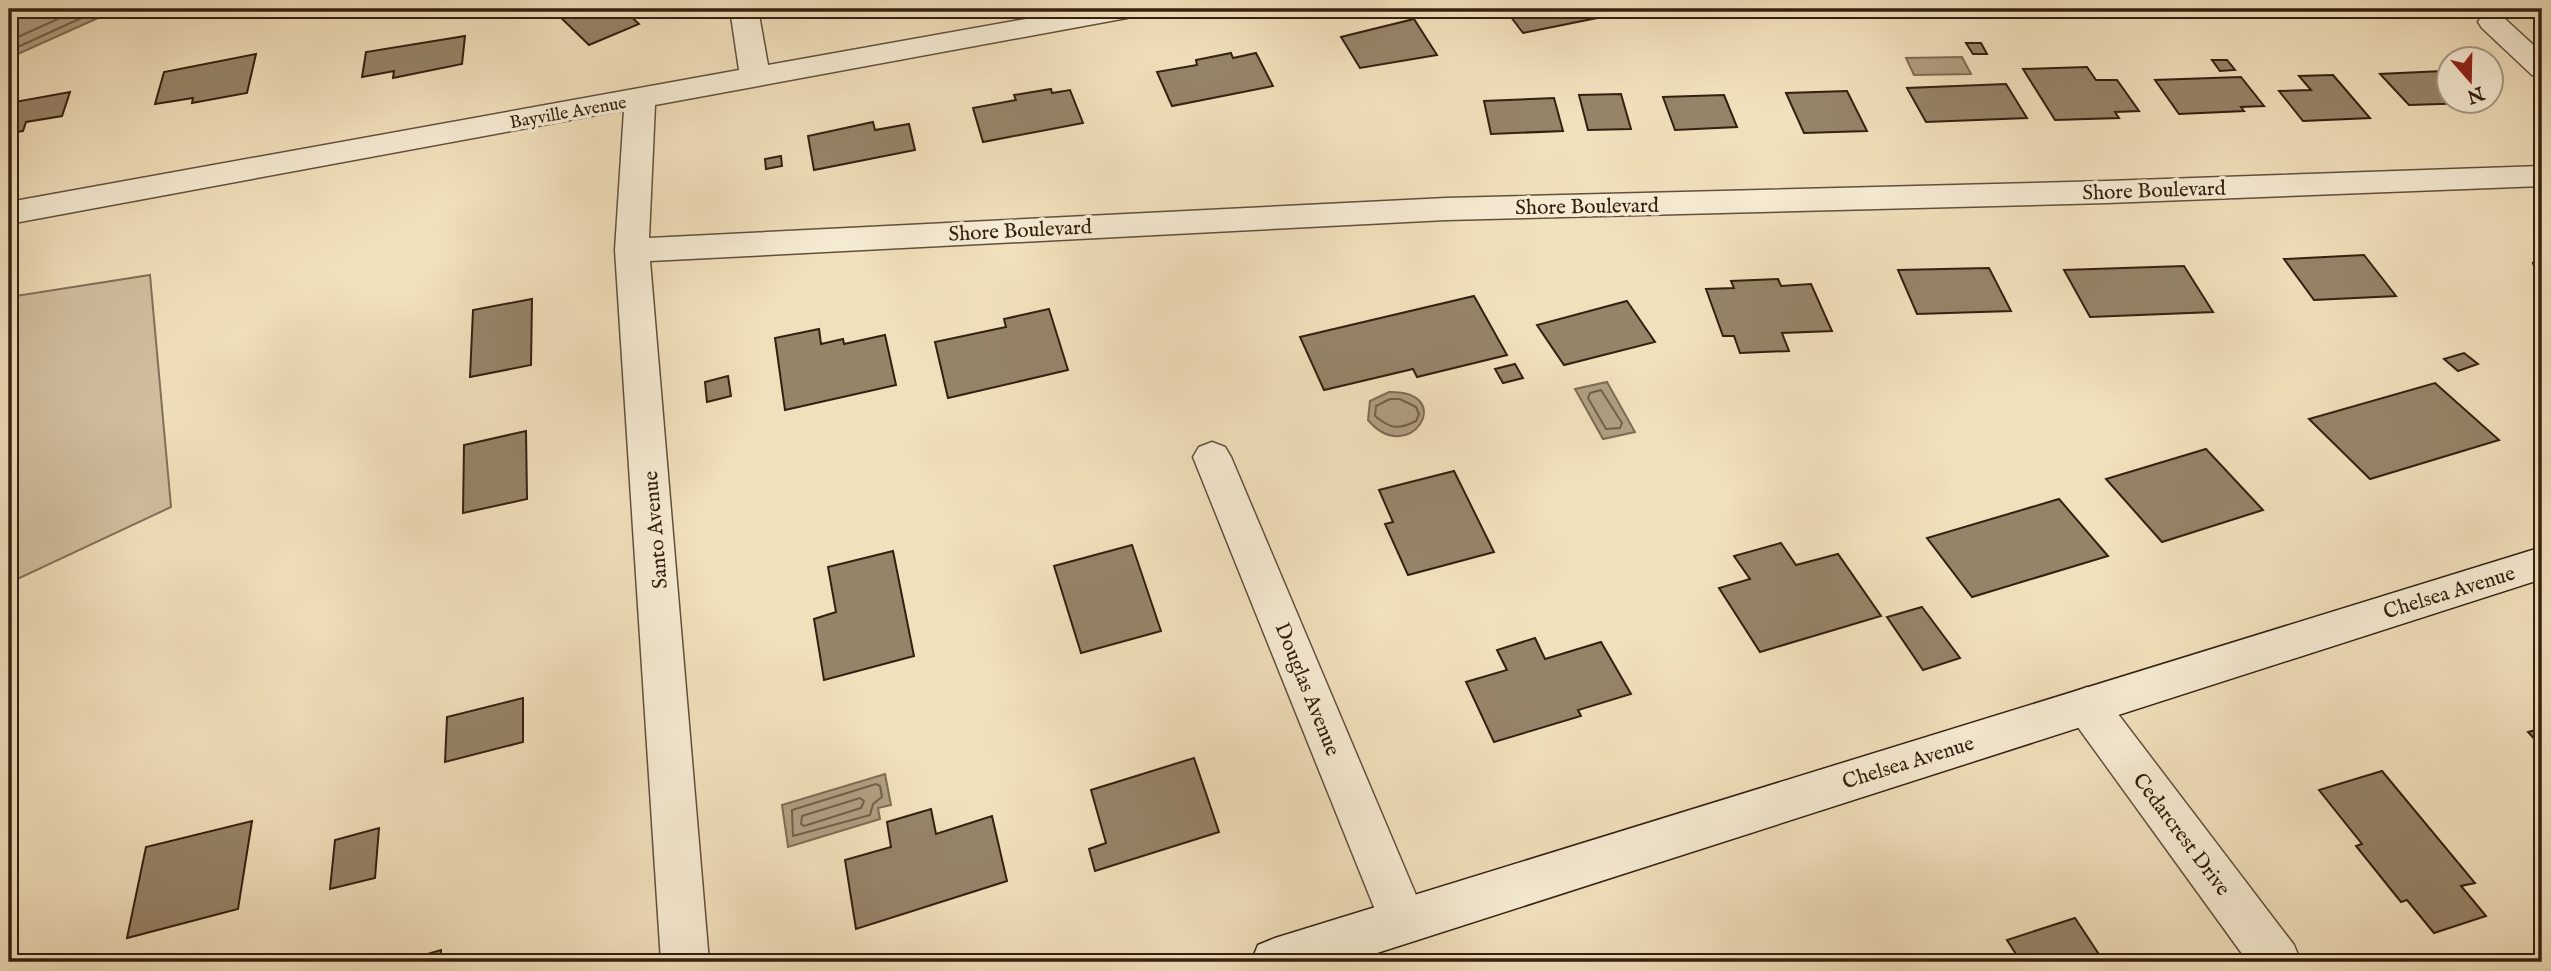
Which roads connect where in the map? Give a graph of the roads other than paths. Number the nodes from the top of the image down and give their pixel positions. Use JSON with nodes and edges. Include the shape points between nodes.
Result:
{"nodes":[{"id":1,"x":744,"y":9,"type":"edge"},
{"id":2,"x":1127,"y":9,"type":"edge"},
{"id":3,"x":2492,"y":22,"type":"dead end"},
{"id":4,"x":2542,"y":69,"type":"edge"},
{"id":5,"x":755,"y":77,"type":"junction"},
{"id":6,"x":640,"y":99,"type":"junction"},
{"id":7,"x":2542,"y":176,"type":"edge"},
{"id":8,"x":9,"y":213,"type":"edge"},
{"id":9,"x":632,"y":250,"type":"junction"},
{"id":10,"x":1212,"y":457,"type":"dead end"},
{"id":11,"x":2542,"y":563,"type":"edge"},
{"id":12,"x":2087,"y":706,"type":"junction"},
{"id":13,"x":1403,"y":921,"type":"junction"},
{"id":14,"x":685,"y":962,"type":"edge"},
{"id":15,"x":1275,"y":962,"type":"edge"},
{"id":16,"x":2277,"y":962,"type":"edge"}],
"edges":[{"from":1,"to":5,"type":"street"},
{"from":2,"to":5,"type":"street","name":"Bayville Avenue"},
{"from":3,"to":4,"type":"street"},
{"from":5,"to":6,"type":"street","name":"Bayville Avenue"},
{"from":6,"to":8,"type":"street","name":"Bayville Avenue"},
{"from":6,"to":9,"type":"street","name":"Santo Avenue"},
{"from":7,"to":9,"type":"street","name":"Shore Boulevard","via":[[1446,209]]},
{"from":9,"to":14,"type":"street","name":"Santo Avenue"},
{"from":10,"to":13,"type":"street","name":"Douglas Avenue"},
{"from":11,"to":12,"type":"street","name":"Chelsea Avenue"},
{"from":12,"to":13,"type":"street","name":"Chelsea Avenue"},
{"from":12,"to":16,"type":"street","name":"Cedarcrest Drive"},
{"from":13,"to":15,"type":"street","name":"Chelsea Avenue"}]}
